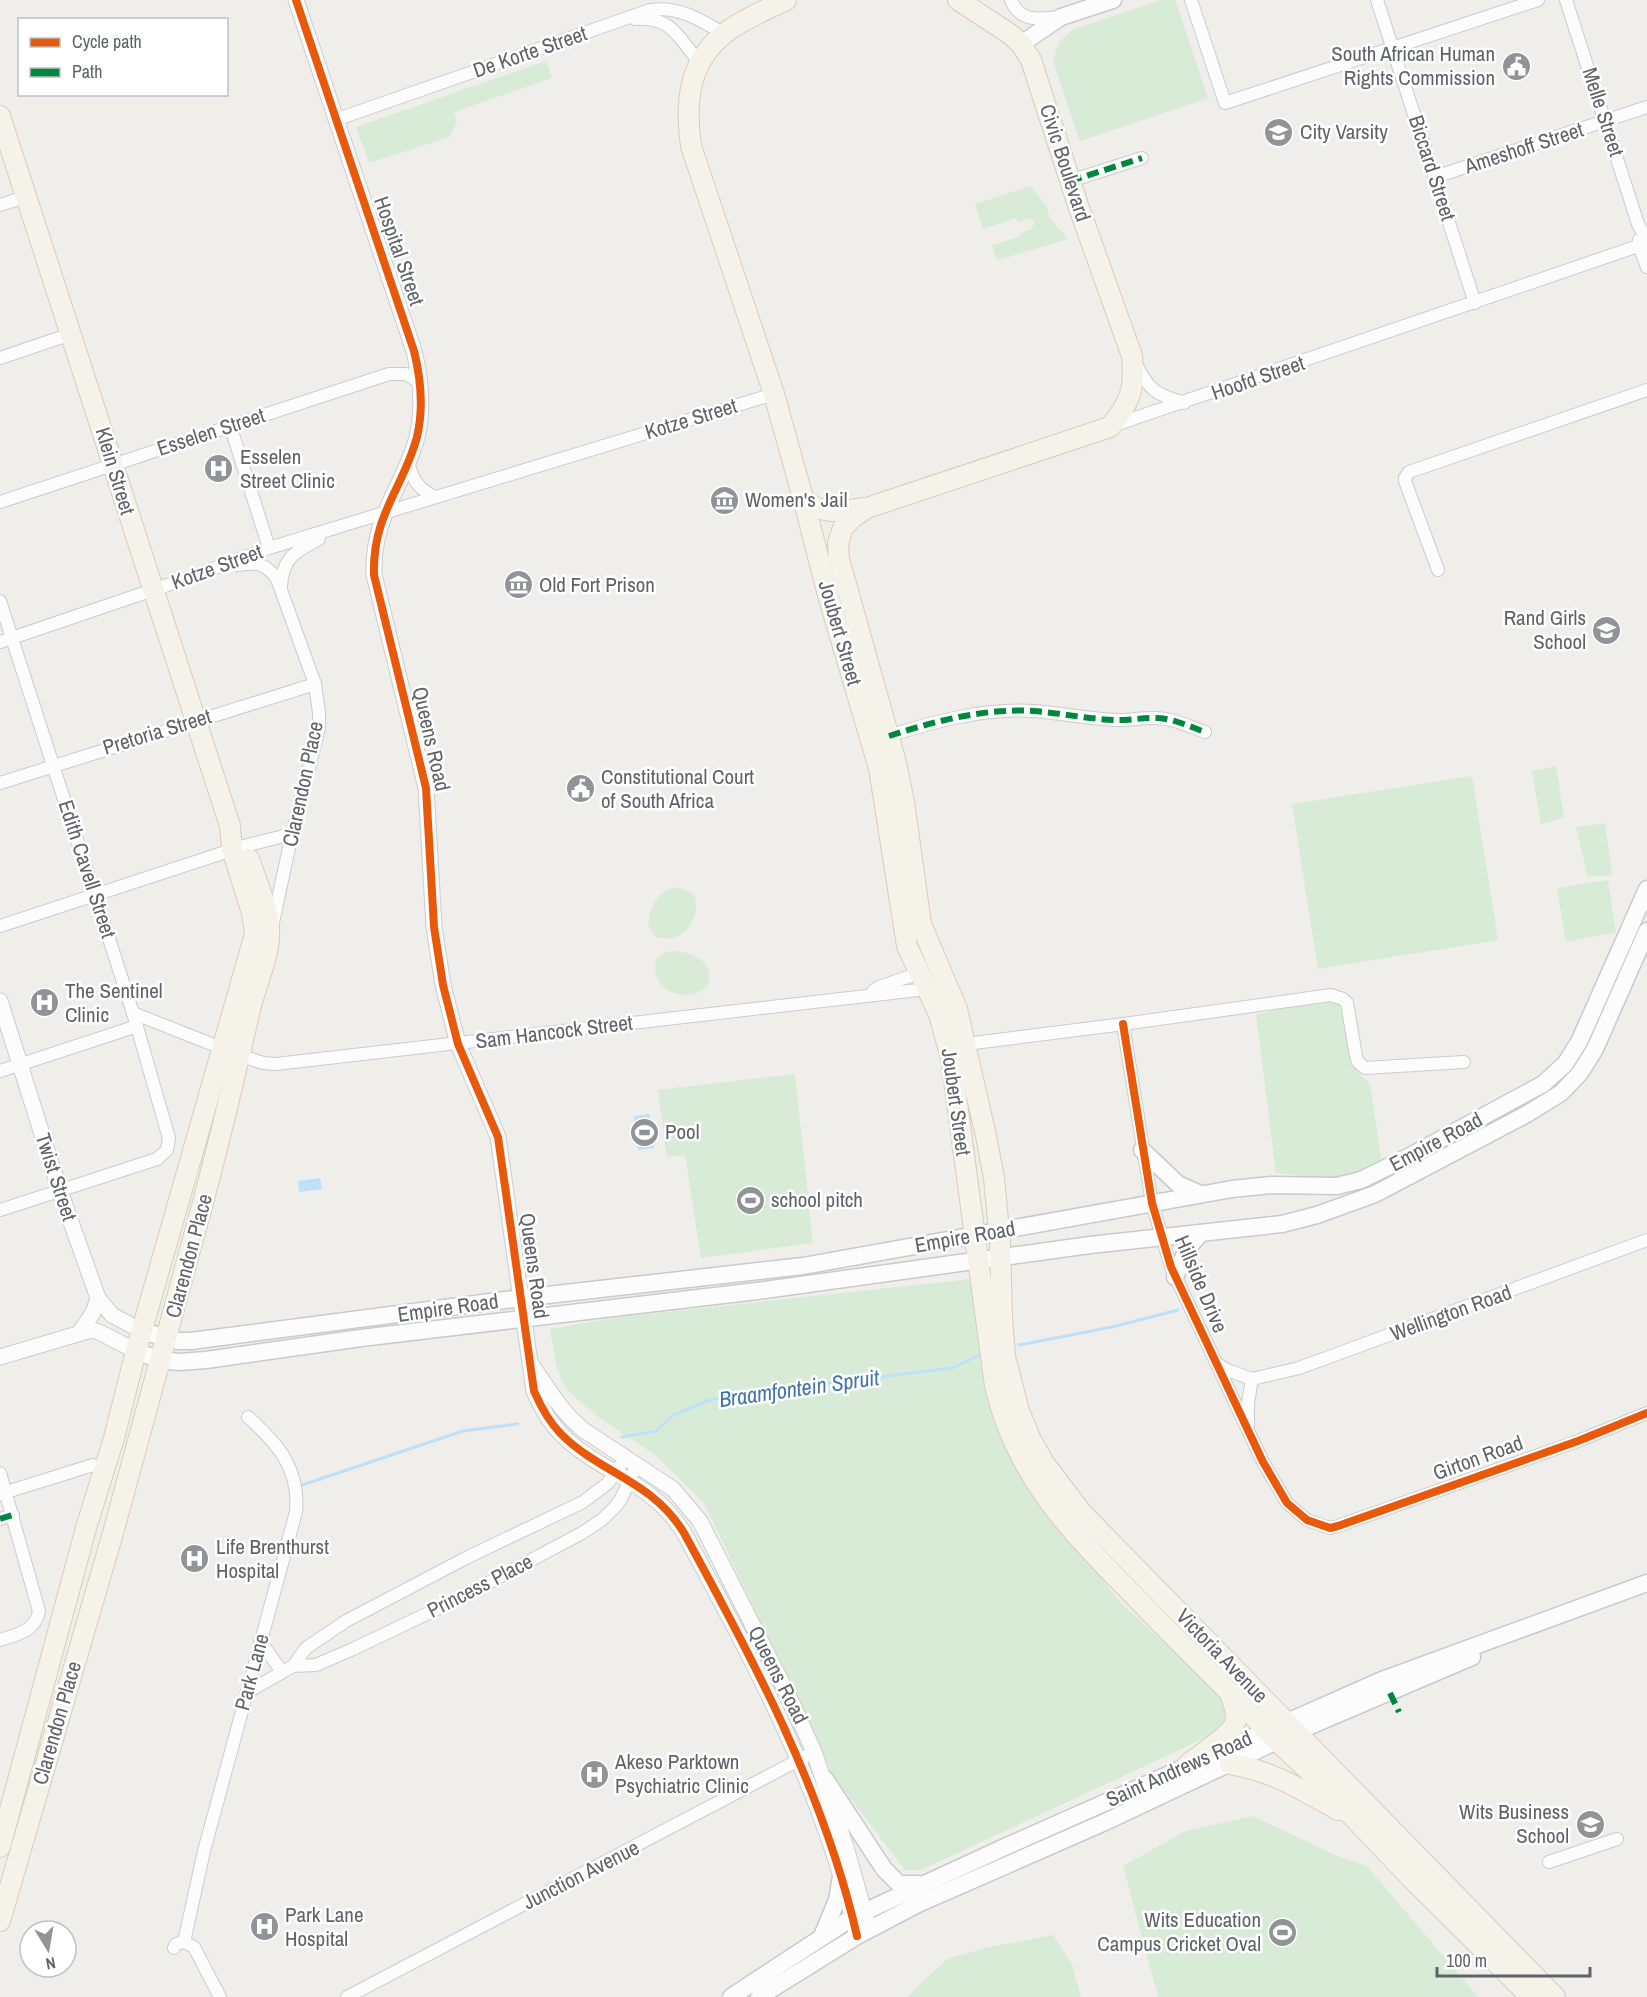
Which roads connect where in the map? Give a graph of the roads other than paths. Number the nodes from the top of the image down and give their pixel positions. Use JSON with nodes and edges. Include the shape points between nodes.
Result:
{"nodes":[{"id":1,"x":296,"y":0,"type":"edge"},
{"id":2,"x":758,"y":0,"type":"edge"},
{"id":3,"x":786,"y":0,"type":"edge"},
{"id":4,"x":958,"y":0,"type":"edge"},
{"id":5,"x":1011,"y":0,"type":"edge"},
{"id":6,"x":1113,"y":0,"type":"edge"},
{"id":7,"x":1191,"y":0,"type":"edge"},
{"id":8,"x":1377,"y":0,"type":"edge"},
{"id":9,"x":1538,"y":0,"type":"edge"},
{"id":10,"x":1566,"y":0,"type":"edge"},
{"id":11,"x":1061,"y":17,"type":"junction"},
{"id":12,"x":622,"y":20,"type":"junction"},
{"id":13,"x":730,"y":30,"type":"junction"},
{"id":14,"x":1021,"y":44,"type":"junction"},
{"id":15,"x":1394,"y":48,"type":"junction"},
{"id":16,"x":700,"y":63,"type":"junction"},
{"id":17,"x":1647,"y":106,"type":"edge"},
{"id":18,"x":0,"y":116,"type":"edge"},
{"id":19,"x":335,"y":120,"type":"junction"},
{"id":20,"x":1606,"y":120,"type":"junction"},
{"id":21,"x":1142,"y":158,"type":"dead end"},
{"id":22,"x":1435,"y":177,"type":"junction"},
{"id":23,"x":1070,"y":181,"type":"junction"},
{"id":24,"x":25,"y":197,"type":"junction"},
{"id":25,"x":0,"y":205,"type":"edge"},
{"id":26,"x":1644,"y":243,"type":"edge"},
{"id":27,"x":1647,"y":267,"type":"edge"},
{"id":28,"x":1476,"y":303,"type":"junction"},
{"id":29,"x":71,"y":334,"type":"junction"},
{"id":30,"x":1132,"y":356,"type":"junction"},
{"id":31,"x":0,"y":358,"type":"edge"},
{"id":32,"x":421,"y":383,"type":"junction"},
{"id":33,"x":1647,"y":390,"type":"edge"},
{"id":34,"x":774,"y":394,"type":"junction"},
{"id":35,"x":1184,"y":403,"type":"junction"},
{"id":36,"x":230,"y":425,"type":"junction"},
{"id":37,"x":1110,"y":427,"type":"junction"},
{"id":38,"x":408,"y":462,"type":"junction"},
{"id":39,"x":114,"y":465,"type":"junction"},
{"id":40,"x":435,"y":497,"type":"junction"},
{"id":41,"x":804,"y":498,"type":"junction"},
{"id":42,"x":0,"y":502,"type":"edge"},
{"id":43,"x":867,"y":508,"type":"junction"},
{"id":44,"x":383,"y":514,"type":"junction"},
{"id":45,"x":344,"y":526,"type":"junction"},
{"id":46,"x":269,"y":548,"type":"junction"},
{"id":47,"x":217,"y":568,"type":"junction"},
{"id":48,"x":1438,"y":570,"type":"dead end"},
{"id":49,"x":281,"y":586,"type":"junction"},
{"id":50,"x":152,"y":591,"type":"junction"},
{"id":51,"x":0,"y":601,"type":"edge"},
{"id":52,"x":13,"y":638,"type":"junction"},
{"id":53,"x":0,"y":642,"type":"edge"},
{"id":54,"x":315,"y":684,"type":"junction"},
{"id":55,"x":194,"y":720,"type":"junction"},
{"id":56,"x":1205,"y":732,"type":"dead end"},
{"id":57,"x":889,"y":736,"type":"junction"},
{"id":58,"x":54,"y":765,"type":"junction"},
{"id":59,"x":0,"y":783,"type":"edge"},
{"id":60,"x":292,"y":834,"type":"junction"},
{"id":61,"x":238,"y":848,"type":"junction"},
{"id":62,"x":1647,"y":889,"type":"edge"},
{"id":63,"x":95,"y":894,"type":"junction"},
{"id":64,"x":0,"y":926,"type":"edge"},
{"id":65,"x":1647,"y":931,"type":"edge"},
{"id":66,"x":269,"y":938,"type":"junction"},
{"id":67,"x":923,"y":981,"type":"junction"},
{"id":68,"x":0,"y":1001,"type":"edge"},
{"id":69,"x":133,"y":1013,"type":"junction"},
{"id":70,"x":1123,"y":1024,"type":"junction"},
{"id":71,"x":137,"y":1026,"type":"junction"},
{"id":72,"x":458,"y":1044,"type":"junction"},
{"id":73,"x":966,"y":1044,"type":"junction"},
{"id":74,"x":231,"y":1051,"type":"junction"},
{"id":75,"x":1464,"y":1062,"type":"dead end"},
{"id":76,"x":21,"y":1064,"type":"junction"},
{"id":77,"x":0,"y":1071,"type":"edge"},
{"id":78,"x":1142,"y":1150,"type":"junction"},
{"id":79,"x":60,"y":1191,"type":"junction"},
{"id":80,"x":1201,"y":1194,"type":"junction"},
{"id":81,"x":1152,"y":1203,"type":"junction"},
{"id":82,"x":0,"y":1210,"type":"edge"},
{"id":83,"x":999,"y":1230,"type":"junction"},
{"id":84,"x":1201,"y":1233,"type":"junction"},
{"id":85,"x":974,"y":1234,"type":"junction"},
{"id":86,"x":1161,"y":1238,"type":"junction"},
{"id":87,"x":1647,"y":1240,"type":"edge"},
{"id":88,"x":1000,"y":1257,"type":"junction"},
{"id":89,"x":978,"y":1260,"type":"junction"},
{"id":90,"x":1175,"y":1277,"type":"junction"},
{"id":91,"x":98,"y":1298,"type":"junction"},
{"id":92,"x":521,"y":1298,"type":"junction"},
{"id":93,"x":523,"y":1319,"type":"junction"},
{"id":94,"x":142,"y":1331,"type":"junction"},
{"id":95,"x":79,"y":1333,"type":"junction"},
{"id":96,"x":167,"y":1338,"type":"junction"},
{"id":97,"x":136,"y":1351,"type":"junction"},
{"id":98,"x":0,"y":1358,"type":"edge"},
{"id":99,"x":160,"y":1360,"type":"junction"},
{"id":100,"x":1215,"y":1362,"type":"junction"},
{"id":101,"x":531,"y":1364,"type":"junction"},
{"id":102,"x":1252,"y":1379,"type":"junction"},
{"id":103,"x":1647,"y":1413,"type":"edge"},
{"id":104,"x":248,"y":1417,"type":"dead end"},
{"id":105,"x":1252,"y":1439,"type":"junction"},
{"id":106,"x":631,"y":1461,"type":"junction"},
{"id":107,"x":93,"y":1465,"type":"dead end"},
{"id":108,"x":0,"y":1473,"type":"edge"},
{"id":109,"x":622,"y":1476,"type":"junction"},
{"id":110,"x":3,"y":1493,"type":"edge"},
{"id":111,"x":13,"y":1515,"type":"junction"},
{"id":112,"x":0,"y":1519,"type":"edge"},
{"id":113,"x":1320,"y":1525,"type":"joint"},
{"id":114,"x":1647,"y":1582,"type":"edge"},
{"id":115,"x":1647,"y":1592,"type":"edge"},
{"id":116,"x":0,"y":1640,"type":"edge"},
{"id":117,"x":260,"y":1641,"type":"junction"},
{"id":118,"x":288,"y":1669,"type":"junction"},
{"id":119,"x":246,"y":1693,"type":"junction"},
{"id":120,"x":1231,"y":1695,"type":"junction"},
{"id":121,"x":1291,"y":1727,"type":"junction"},
{"id":122,"x":1272,"y":1736,"type":"junction"},
{"id":123,"x":814,"y":1752,"type":"junction"},
{"id":124,"x":800,"y":1761,"type":"junction"},
{"id":125,"x":1230,"y":1764,"type":"junction"},
{"id":126,"x":1185,"y":1767,"type":"junction"},
{"id":127,"x":825,"y":1779,"type":"junction"},
{"id":128,"x":1359,"y":1822,"type":"junction"},
{"id":129,"x":1617,"y":1839,"type":"dead end"},
{"id":130,"x":0,"y":1847,"type":"edge"},
{"id":131,"x":1549,"y":1862,"type":"dead end"},
{"id":132,"x":841,"y":1877,"type":"junction"},
{"id":133,"x":924,"y":1884,"type":"junction"},
{"id":134,"x":859,"y":1914,"type":"junction"},
{"id":135,"x":0,"y":1921,"type":"edge"},
{"id":136,"x":863,"y":1932,"type":"junction"},
{"id":137,"x":821,"y":1936,"type":"junction"},
{"id":138,"x":184,"y":1942,"type":"junction"},
{"id":139,"x":212,"y":1997,"type":"edge"},
{"id":140,"x":220,"y":1997,"type":"edge"},
{"id":141,"x":347,"y":1997,"type":"edge"},
{"id":142,"x":731,"y":1997,"type":"edge"},
{"id":143,"x":759,"y":1997,"type":"edge"},
{"id":144,"x":1532,"y":1997,"type":"edge"},
{"id":145,"x":1555,"y":1997,"type":"edge"}],
"edges":[{"from":1,"to":19,"type":"street","name":"Hospital Street"},
{"from":2,"to":13,"type":"main road","name":"Joubert Street"},
{"from":3,"to":13,"type":"main road"},
{"from":4,"to":14,"type":"main road","name":"Civic Boulevard"},
{"from":5,"to":11,"type":"street","via":[[1027,18]]},
{"from":6,"to":11,"type":"main road"},
{"from":7,"to":15,"type":"street","via":[[1225,103]]},
{"from":8,"to":15,"type":"street","name":"Biccard Street"},
{"from":9,"to":15,"type":"street"},
{"from":10,"to":20,"type":"street","name":"Melle Street"},
{"from":11,"to":14,"type":"main road"},
{"from":12,"to":13,"type":"street","name":"De Korte Street","via":[[650,10],[674,10]]},
{"from":12,"to":16,"type":"street","via":[[649,19],[665,24],[681,37]]},
{"from":12,"to":19,"type":"street","name":"De Korte Street"},
{"from":13,"to":16,"type":"main road","name":"Joubert Street"},
{"from":14,"to":23,"type":"main road","name":"Civic Boulevard","via":[[1031,60]]},
{"from":15,"to":22,"type":"street","name":"Biccard Street"},
{"from":16,"to":34,"type":"main road","name":"Joubert Street","via":[[689,95],[691,146]]},
{"from":17,"to":20,"type":"street","name":"Ameshoff Street"},
{"from":18,"to":24,"type":"main road","name":"Klein Street"},
{"from":19,"to":32,"type":"street","name":"Hospital Street","via":[[414,351]]},
{"from":20,"to":22,"type":"street","name":"Ameshoff Street"},
{"from":20,"to":26,"type":"street","name":"Melle Street"},
{"from":21,"to":23,"type":"street"},
{"from":22,"to":28,"type":"street","name":"Biccard Street"},
{"from":23,"to":30,"type":"main road","name":"Civic Boulevard"},
{"from":24,"to":25,"type":"street"},
{"from":24,"to":29,"type":"main road","name":"Klein Street"},
{"from":26,"to":27,"type":"street","name":"Melle Street"},
{"from":26,"to":28,"type":"street","name":"Hoofd Street"},
{"from":28,"to":35,"type":"street","name":"Hoofd Street"},
{"from":29,"to":31,"type":"street"},
{"from":29,"to":39,"type":"main road","name":"Klein Street"},
{"from":30,"to":35,"type":"street","name":"Civic Boulevard","via":[[1153,391]]},
{"from":30,"to":37,"type":"main road","name":"Civic Boulevard","via":[[1133,389],[1128,404]]},
{"from":32,"to":36,"type":"street","name":"Esselen Street","via":[[406,374],[389,374]]},
{"from":32,"to":38,"type":"street","name":"Hospital Street","via":[[420,420]]},
{"from":33,"to":48,"type":"street","via":[[1409,472],[1405,482]]},
{"from":34,"to":40,"type":"street","name":"Kotze Street"},
{"from":34,"to":41,"type":"main road","name":"Joubert Street"},
{"from":35,"to":37,"type":"street","name":"Hoofd Street"},
{"from":36,"to":39,"type":"street","name":"Esselen Street"},
{"from":36,"to":46,"type":"street"},
{"from":37,"to":43,"type":"main road","name":"Hoofd Street"},
{"from":38,"to":40,"type":"street","via":[[418,486]]},
{"from":38,"to":44,"type":"street","name":"Hospital Street"},
{"from":39,"to":42,"type":"street","name":"Esselen Street"},
{"from":39,"to":50,"type":"main road","name":"Klein Street"},
{"from":40,"to":44,"type":"street","name":"Kotze Street"},
{"from":41,"to":43,"type":"main road","via":[[821,510]]},
{"from":41,"to":67,"type":"main road","name":"Joubert Street","via":[[879,768],[906,946]]},
{"from":43,"to":57,"type":"main road","name":"Joubert Street","via":[[847,522],[837,550]]},
{"from":44,"to":45,"type":"street","name":"Kotze Street"},
{"from":44,"to":72,"type":"street","name":"Queens Road","via":[[375,544],[374,575],[426,788],[437,956]]},
{"from":45,"to":46,"type":"street","name":"Kotze Street"},
{"from":45,"to":49,"type":"street","via":[[288,558]]},
{"from":46,"to":47,"type":"street","name":"Kotze Street"},
{"from":47,"to":49,"type":"street","name":"Clarendon Place","via":[[265,565]]},
{"from":47,"to":50,"type":"street","name":"Kotze Street"},
{"from":49,"to":54,"type":"street","name":"Clarendon Place"},
{"from":50,"to":52,"type":"street","name":"Kotze Street"},
{"from":50,"to":55,"type":"main road","name":"Klein Street"},
{"from":51,"to":52,"type":"street","name":"Edith Cavell Street"},
{"from":52,"to":53,"type":"street","name":"Kotze Street"},
{"from":52,"to":58,"type":"street","name":"Edith Cavell Street"},
{"from":54,"to":55,"type":"street","name":"Pretoria Street"},
{"from":54,"to":60,"type":"street","name":"Clarendon Place","via":[[319,728]]},
{"from":55,"to":58,"type":"street","name":"Pretoria Street"},
{"from":55,"to":61,"type":"main road","name":"Klein Street"},
{"from":56,"to":57,"type":"street","via":[[1168,719],[1120,720],[1030,711],[957,718]]},
{"from":57,"to":73,"type":"main road","name":"Joubert Street","via":[[904,802],[919,916],[951,994]]},
{"from":58,"to":59,"type":"street","name":"Pretoria Street"},
{"from":58,"to":63,"type":"street","name":"Edith Cavell Street"},
{"from":60,"to":61,"type":"street"},
{"from":60,"to":66,"type":"street","name":"Clarendon Place"},
{"from":61,"to":63,"type":"street"},
{"from":61,"to":66,"type":"main road","name":"Klein Street","via":[[262,899]]},
{"from":61,"to":74,"type":"main road","name":"Clarendon Place","via":[[255,934]]},
{"from":62,"to":80,"type":"main road","name":"Empire Road","via":[[1580,1042],[1565,1064],[1543,1084],[1361,1180],[1336,1186],[1271,1185]]},
{"from":63,"to":64,"type":"street"},
{"from":63,"to":69,"type":"street","name":"Edith Cavell Street"},
{"from":65,"to":84,"type":"main road","name":"Empire Road","via":[[1595,1049],[1580,1073],[1553,1098],[1359,1201],[1282,1224]]},
{"from":66,"to":74,"type":"main road","name":"Clarendon Place","via":[[252,1000]]},
{"from":67,"to":72,"type":"street","name":"Sam Hancock Street","via":[[869,994]]},
{"from":67,"to":85,"type":"main road","name":"Joubert Street","via":[[945,1030],[951,1058]]},
{"from":68,"to":76,"type":"street","name":"Twist Street"},
{"from":69,"to":71,"type":"street","name":"Edith Cavell Street"},
{"from":69,"to":74,"type":"street","name":"Sam Hancock Street"},
{"from":70,"to":73,"type":"street"},
{"from":70,"to":75,"type":"street","via":[[1331,995],[1347,1003],[1356,1056],[1365,1068]]},
{"from":70,"to":78,"type":"street","name":"Hillside Drive"},
{"from":71,"to":76,"type":"street"},
{"from":71,"to":79,"type":"street","name":"Edith Cavell Street","via":[[169,1138],[167,1150],[157,1159]]},
{"from":72,"to":74,"type":"street","name":"Sam Hancock Street","via":[[276,1064]]},
{"from":72,"to":92,"type":"street","name":"Queens Road","via":[[498,1137]]},
{"from":73,"to":83,"type":"main road","name":"Joubert Street","via":[[994,1178]]},
{"from":74,"to":94,"type":"main road","name":"Clarendon Place"},
{"from":74,"to":96,"type":"main road","name":"Clarendon Place","via":[[209,1181]]},
{"from":76,"to":77,"type":"street"},
{"from":76,"to":79,"type":"street","name":"Twist Street"},
{"from":78,"to":80,"type":"main road","via":[[1178,1184]]},
{"from":78,"to":81,"type":"street","name":"Hillside Drive"},
{"from":79,"to":82,"type":"street"},
{"from":79,"to":91,"type":"street","name":"Twist Street"},
{"from":80,"to":81,"type":"main road","name":"Empire Road"},
{"from":81,"to":83,"type":"main road","name":"Empire Road"},
{"from":81,"to":86,"type":"street","name":"Hillside Drive"},
{"from":83,"to":85,"type":"main road","name":"Empire Road"},
{"from":83,"to":88,"type":"main road","name":"Joubert Street"},
{"from":84,"to":86,"type":"main road","name":"Empire Road"},
{"from":84,"to":90,"type":"main road","via":[[1187,1249]]},
{"from":85,"to":89,"type":"main road","name":"Joubert Street"},
{"from":85,"to":92,"type":"main road","name":"Empire Road","via":[[803,1266]]},
{"from":86,"to":88,"type":"main road","name":"Empire Road"},
{"from":86,"to":90,"type":"street","name":"Hillside Drive"},
{"from":87,"to":102,"type":"street","name":"Wellington Road","via":[[1299,1368]]},
{"from":88,"to":89,"type":"main road","name":"Empire Road"},
{"from":88,"to":121,"type":"main road","name":"Victoria Avenue","via":[[1005,1357],[1019,1411],[1044,1463],[1082,1513]]},
{"from":89,"to":93,"type":"main road","name":"Empire Road"},
{"from":89,"to":120,"type":"main road","name":"Victoria Avenue","via":[[995,1386],[1023,1462],[1079,1539]]},
{"from":90,"to":100,"type":"street","name":"Hillside Drive"},
{"from":91,"to":94,"type":"street","name":"Twist Street","via":[[112,1315]]},
{"from":91,"to":95,"type":"street"},
{"from":92,"to":93,"type":"street","name":"Queens Road"},
{"from":92,"to":96,"type":"main road","name":"Empire Road","via":[[191,1341]]},
{"from":93,"to":99,"type":"main road","name":"Empire Road","via":[[206,1360]]},
{"from":93,"to":101,"type":"street","name":"Queens Road"},
{"from":94,"to":96,"type":"main road","name":"Empire Road"},
{"from":94,"to":97,"type":"main road","name":"Clarendon Place"},
{"from":95,"to":97,"type":"street","via":[[99,1332]]},
{"from":95,"to":98,"type":"street"},
{"from":96,"to":99,"type":"main road","name":"Clarendon Place"},
{"from":97,"to":99,"type":"main road","name":"Empire Road"},
{"from":97,"to":130,"type":"main road","name":"Clarendon Place"},
{"from":99,"to":135,"type":"main road","name":"Clarendon Place"},
{"from":100,"to":102,"type":"street"},
{"from":100,"to":105,"type":"street","name":"Hillside Drive"},
{"from":101,"to":106,"type":"street","name":"Queens Road","via":[[570,1419]]},
{"from":101,"to":109,"type":"street","name":"Queens Road","via":[[534,1391],[551,1423],[574,1446]]},
{"from":102,"to":105,"type":"street","via":[[1247,1415]]},
{"from":103,"to":113,"type":"street","name":"Girton Road","via":[[1578,1442],[1349,1523],[1330,1528]]},
{"from":104,"to":117,"type":"street","name":"Park Lane","via":[[284,1456],[297,1501]]},
{"from":105,"to":113,"type":"street","name":"Hillside Drive","via":[[1287,1503],[1306,1520]]},
{"from":106,"to":109,"type":"street","name":"Princess Place"},
{"from":106,"to":123,"type":"street","name":"Queens Road","via":[[673,1489],[700,1521]]},
{"from":107,"to":110,"type":"street"},
{"from":108,"to":110,"type":"street"},
{"from":109,"to":118,"type":"street","name":"Princess Place","via":[[583,1502],[346,1621],[306,1648]]},
{"from":109,"to":118,"type":"street","name":"Princess Place","via":[[621,1499],[603,1519],[582,1533],[353,1649],[316,1665]]},
{"from":109,"to":124,"type":"street","name":"Queens Road","via":[[658,1500],[678,1522]]},
{"from":110,"to":111,"type":"street"},
{"from":111,"to":112,"type":"street"},
{"from":111,"to":116,"type":"street","via":[[38,1616],[24,1632]]},
{"from":114,"to":121,"type":"main road","name":"Saint Andrews Road","via":[[1419,1666]]},
{"from":115,"to":121,"type":"main road","name":"Saint Andrews Road"},
{"from":117,"to":118,"type":"street"},
{"from":117,"to":119,"type":"street","name":"Park Lane"},
{"from":118,"to":119,"type":"street","name":"Princess Place"},
{"from":119,"to":138,"type":"street","name":"Park Lane"},
{"from":120,"to":122,"type":"main road","name":"Victoria Avenue"},
{"from":120,"to":126,"type":"main road","via":[[1235,1719],[1231,1730]]},
{"from":121,"to":122,"type":"main road","name":"Saint Andrews Road"},
{"from":121,"to":145,"type":"main road","name":"Victoria Avenue"},
{"from":122,"to":125,"type":"main road","name":"Saint Andrews Road"},
{"from":122,"to":126,"type":"main road","name":"Saint Andrews Road"},
{"from":122,"to":128,"type":"main road","name":"Victoria Avenue"},
{"from":123,"to":124,"type":"street","name":"Junction Avenue"},
{"from":123,"to":127,"type":"street","name":"Queens Road"},
{"from":124,"to":132,"type":"street","name":"Queens Road"},
{"from":124,"to":141,"type":"street","name":"Junction Avenue"},
{"from":125,"to":128,"type":"main road","via":[[1276,1776]]},
{"from":125,"to":136,"type":"main road","name":"Saint Andrews Road"},
{"from":126,"to":133,"type":"main road","name":"Saint Andrews Road"},
{"from":127,"to":133,"type":"main road","via":[[893,1878],[900,1884]]},
{"from":127,"to":134,"type":"street","name":"Queens Road"},
{"from":128,"to":144,"type":"main road","name":"Victoria Avenue"},
{"from":129,"to":131,"type":"street"},
{"from":132,"to":134,"type":"street","name":"Queens Road"},
{"from":132,"to":137,"type":"main road","via":[[837,1900]]},
{"from":133,"to":134,"type":"main road","name":"Saint Andrews Road"},
{"from":134,"to":136,"type":"street","name":"Queens Road"},
{"from":134,"to":137,"type":"main road","name":"Saint Andrews Road"},
{"from":136,"to":143,"type":"main road","name":"Saint Andrews Road"},
{"from":137,"to":142,"type":"main road","name":"Saint Andrews Road"},
{"from":138,"to":139,"type":"street","via":[[174,1948],[189,1953]]},
{"from":138,"to":140,"type":"street","via":[[194,1947]]}]}
